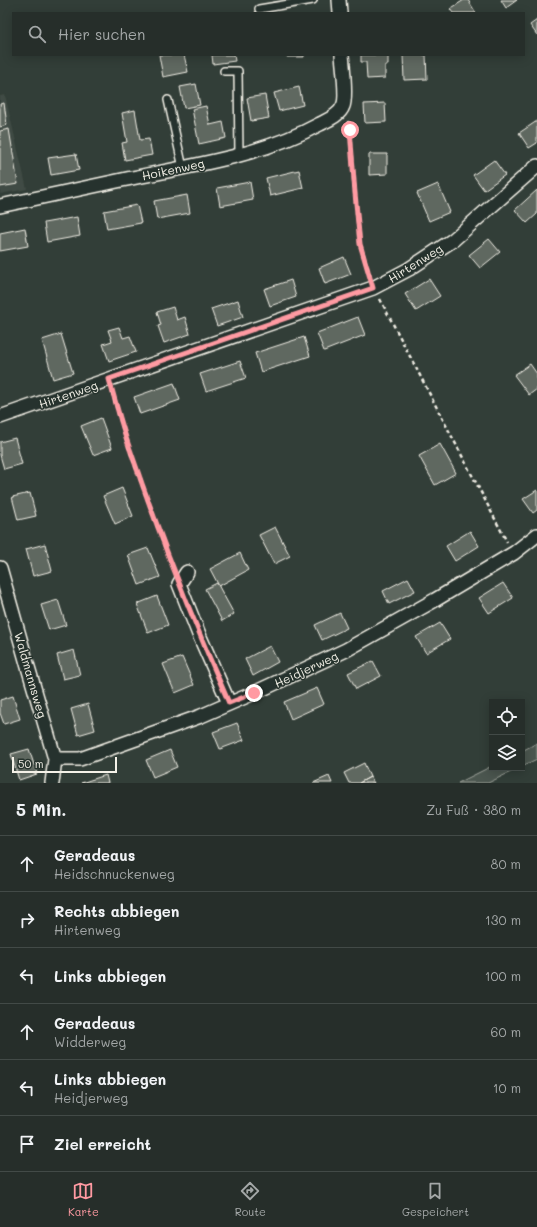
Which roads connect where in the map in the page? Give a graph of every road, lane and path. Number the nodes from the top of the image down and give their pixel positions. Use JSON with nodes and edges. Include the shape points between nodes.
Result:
{"nodes":[{"id":1,"x":313,"y":0,"type":"edge"},
{"id":2,"x":339,"y":0,"type":"edge"},
{"id":3,"x":259,"y":9,"type":"dead end"},
{"id":4,"x":340,"y":12,"type":"edge"},
{"id":5,"x":342,"y":56,"type":"edge"},
{"id":6,"x":224,"y":71,"type":"dead end"},
{"id":7,"x":168,"y":100,"type":"dead end"},
{"id":8,"x":339,"y":112,"type":"junction"},
{"id":9,"x":239,"y":155,"type":"junction"},
{"id":10,"x":537,"y":166,"type":"edge"},
{"id":11,"x":183,"y":168,"type":"junction"},
{"id":12,"x":0,"y":206,"type":"edge"},
{"id":13,"x":373,"y":288,"type":"junction"},
{"id":14,"x":109,"y":379,"type":"junction"},
{"id":15,"x":0,"y":417,"type":"edge"},
{"id":16,"x":537,"y":535,"type":"edge"},
{"id":17,"x":514,"y":553,"type":"junction"},
{"id":18,"x":0,"y":568,"type":"edge"},
{"id":19,"x":186,"y":572,"type":"dead end"},
{"id":20,"x":179,"y":584,"type":"junction"},
{"id":21,"x":229,"y":703,"type":"junction"},
{"id":22,"x":55,"y":759,"type":"junction"},
{"id":23,"x":52,"y":783,"type":"edge"}],
"edges":[{"from":1,"to":3,"type":"lane"},
{"from":2,"to":4,"type":"street"},
{"from":5,"to":8,"type":"street","via":[[344,106]]},
{"from":6,"to":9,"type":"lane","via":[[238,71]]},
{"from":7,"to":11,"type":"lane"},
{"from":8,"to":9,"type":"street","name":"Hoikenweg","via":[[300,135]]},
{"from":8,"to":13,"type":"path","via":[[347,118],[350,130],[360,244]]},
{"from":9,"to":11,"type":"street","name":"Hoikenweg"},
{"from":10,"to":13,"type":"street","name":"Hirtenweg","via":[[452,240],[409,269]]},
{"from":11,"to":12,"type":"street","name":"Hoikenweg"},
{"from":13,"to":14,"type":"street","name":"Hirtenweg"},
{"from":13,"to":17,"type":"path"},
{"from":14,"to":15,"type":"street","name":"Hirtenweg"},
{"from":14,"to":20,"type":"path","via":[[130,451]]},
{"from":16,"to":17,"type":"street","name":"Heidjerweg"},
{"from":17,"to":21,"type":"street","name":"Heidjerweg","via":[[346,650]]},
{"from":18,"to":22,"type":"street","name":"Waldmannsweg"},
{"from":19,"to":20,"type":"street"},
{"from":20,"to":21,"type":"street"},
{"from":21,"to":22,"type":"street","name":"Heidjerweg","via":[[201,716],[80,759]]},
{"from":22,"to":23,"type":"street"}]}
